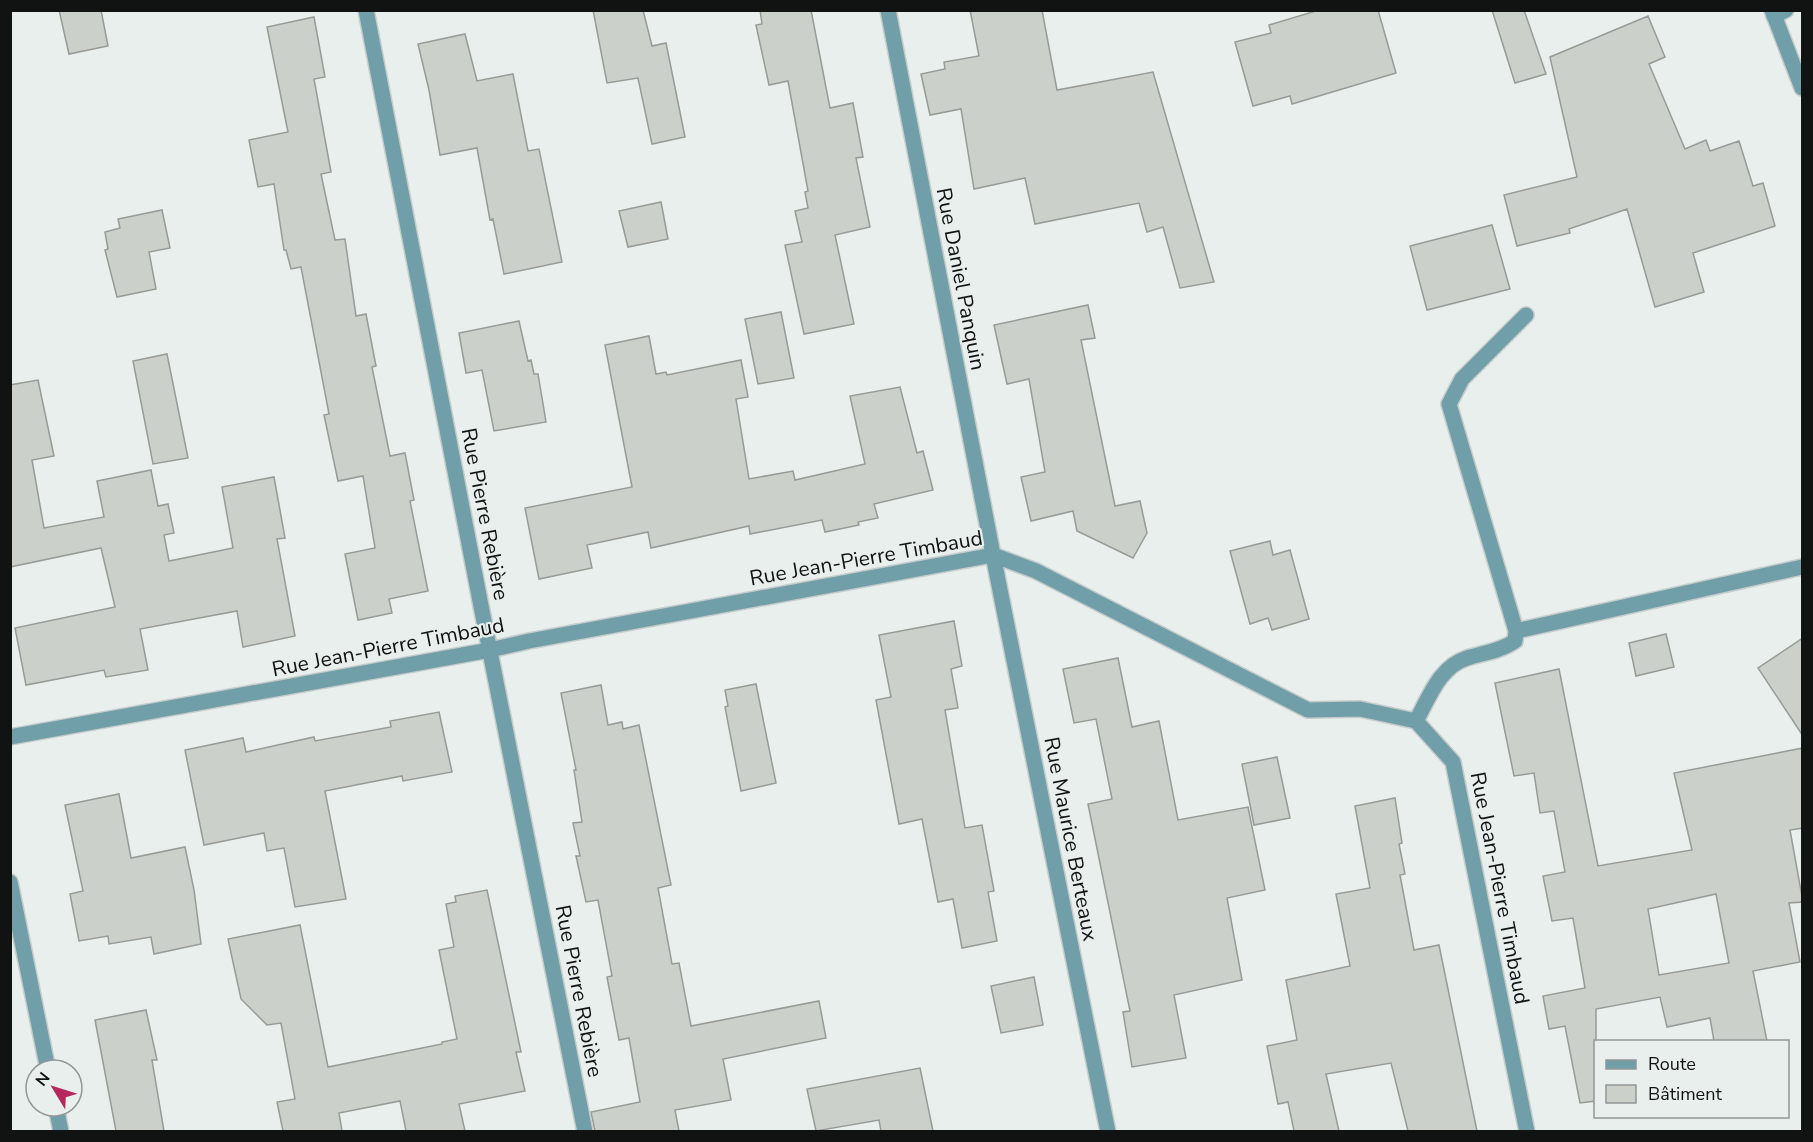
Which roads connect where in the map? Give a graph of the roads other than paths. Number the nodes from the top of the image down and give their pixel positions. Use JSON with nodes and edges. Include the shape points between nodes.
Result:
{"nodes":[{"id":1,"x":366,"y":10,"type":"edge"},
{"id":2,"x":888,"y":10,"type":"edge"},
{"id":3,"x":1777,"y":12,"type":"edge"},
{"id":4,"x":1803,"y":88,"type":"edge"},
{"id":5,"x":1526,"y":315,"type":"dead end"},
{"id":6,"x":993,"y":555,"type":"junction"},
{"id":7,"x":1803,"y":567,"type":"edge"},
{"id":8,"x":1516,"y":631,"type":"junction"},
{"id":9,"x":490,"y":650,"type":"junction"},
{"id":10,"x":1416,"y":721,"type":"junction"},
{"id":11,"x":10,"y":737,"type":"edge"},
{"id":12,"x":10,"y":882,"type":"edge"},
{"id":13,"x":46,"y":1058,"type":"edge"},
{"id":14,"x":585,"y":1131,"type":"edge"},
{"id":15,"x":1108,"y":1131,"type":"edge"},
{"id":16,"x":1527,"y":1131,"type":"edge"}],
"edges":[{"from":1,"to":9,"type":"street","name":"Rue Pierre Rebière"},
{"from":2,"to":6,"type":"street","name":"Rue Daniel Panquin"},
{"from":3,"to":4,"type":"street"},
{"from":5,"to":8,"type":"street","via":[[1462,379],[1449,404]]},
{"from":6,"to":9,"type":"street","name":"Rue Jean-Pierre Timbaud"},
{"from":6,"to":10,"type":"street","name":"Rue Jean-Pierre Timbaud","via":[[1036,571],[1308,710],[1359,709]]},
{"from":6,"to":15,"type":"street","name":"Rue Maurice Berteaux"},
{"from":7,"to":8,"type":"street"},
{"from":8,"to":10,"type":"street","via":[[1515,641],[1507,647],[1464,659],[1444,670]]},
{"from":9,"to":11,"type":"street","name":"Rue Jean-Pierre Timbaud"},
{"from":9,"to":14,"type":"street","name":"Rue Pierre Rebière"},
{"from":10,"to":16,"type":"street","name":"Rue Jean-Pierre Timbaud","via":[[1453,762]]},
{"from":12,"to":13,"type":"street"}]}
